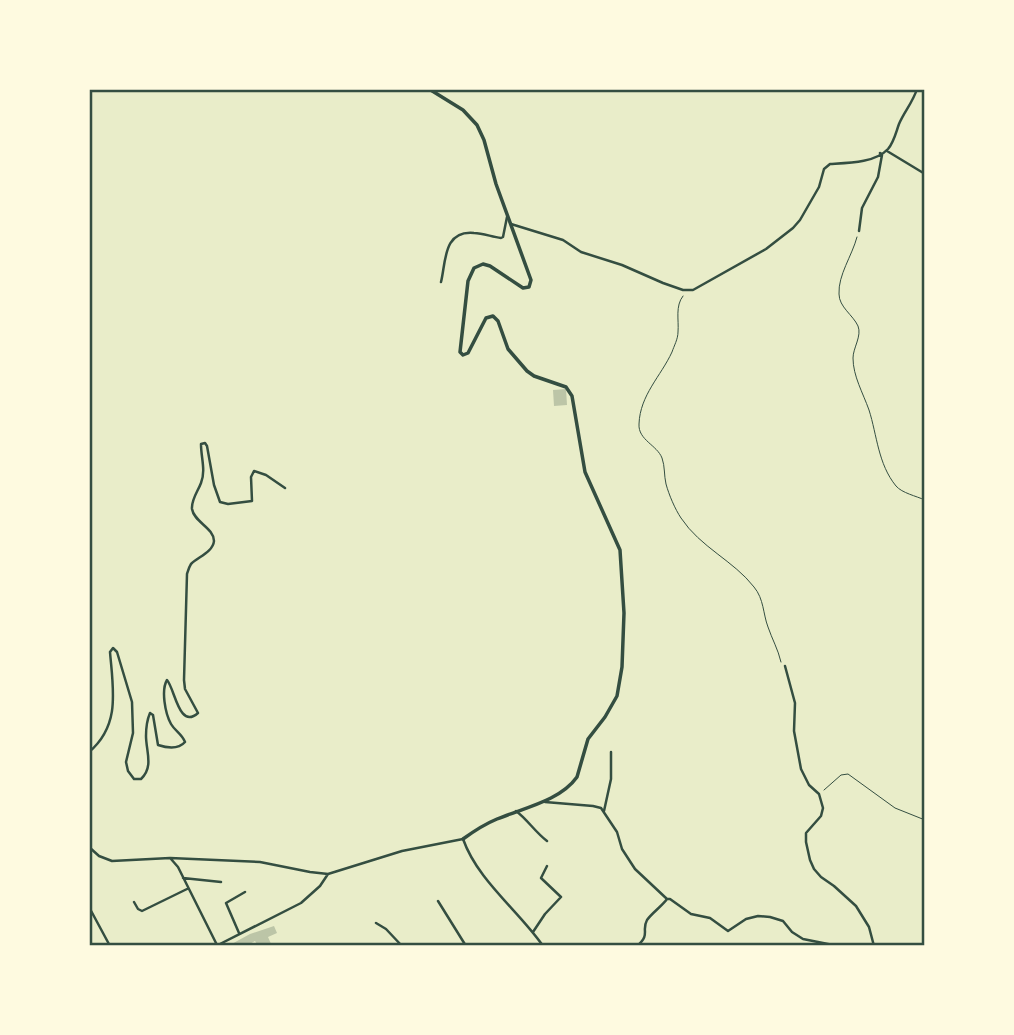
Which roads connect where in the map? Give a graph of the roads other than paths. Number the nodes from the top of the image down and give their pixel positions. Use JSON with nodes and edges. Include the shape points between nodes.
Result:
{"nodes":[{"id":1,"x":429,"y":89,"type":"edge"},
{"id":2,"x":917,"y":89,"type":"edge"},
{"id":3,"x":887,"y":151,"type":"junction"},
{"id":4,"x":880,"y":153,"type":"junction"},
{"id":5,"x":925,"y":174,"type":"edge"},
{"id":6,"x":508,"y":214,"type":"junction"},
{"id":7,"x":511,"y":224,"type":"junction"},
{"id":8,"x":859,"y":232,"type":"road end"},
{"id":9,"x":441,"y":282,"type":"dead end"},
{"id":10,"x":285,"y":488,"type":"dead end"},
{"id":11,"x":785,"y":666,"type":"road end"},
{"id":12,"x":89,"y":752,"type":"edge"},
{"id":13,"x":611,"y":752,"type":"dead end"},
{"id":14,"x":538,"y":803,"type":"junction"},
{"id":15,"x":516,"y":811,"type":"junction"},
{"id":16,"x":604,"y":811,"type":"junction"},
{"id":17,"x":463,"y":839,"type":"junction"},
{"id":18,"x":547,"y":841,"type":"dead end"},
{"id":19,"x":89,"y":847,"type":"edge"},
{"id":20,"x":170,"y":858,"type":"junction"},
{"id":21,"x":547,"y":866,"type":"dead end"},
{"id":22,"x":328,"y":874,"type":"junction"},
{"id":23,"x":183,"y":878,"type":"junction"},
{"id":24,"x":221,"y":881,"type":"dead end"},
{"id":25,"x":188,"y":888,"type":"junction"},
{"id":26,"x":245,"y":892,"type":"dead end"},
{"id":27,"x":667,"y":899,"type":"junction"},
{"id":28,"x":438,"y":901,"type":"dead end"},
{"id":29,"x":134,"y":902,"type":"dead end"},
{"id":30,"x":89,"y":907,"type":"edge"},
{"id":31,"x":376,"y":923,"type":"dead end"},
{"id":32,"x":533,"y":932,"type":"junction"},
{"id":33,"x":239,"y":933,"type":"junction"},
{"id":34,"x":216,"y":945,"type":"edge"},
{"id":35,"x":110,"y":946,"type":"edge"},
{"id":36,"x":402,"y":946,"type":"edge"},
{"id":37,"x":466,"y":946,"type":"edge"},
{"id":38,"x":542,"y":946,"type":"edge"},
{"id":39,"x":637,"y":946,"type":"edge"},
{"id":40,"x":838,"y":946,"type":"edge"},
{"id":41,"x":874,"y":946,"type":"edge"}],
"edges":[{"from":1,"to":6,"type":"street","via":[[463,110],[477,125]]},
{"from":2,"to":3,"type":"street"},
{"from":3,"to":4,"type":"street"},
{"from":3,"to":5,"type":"street"},
{"from":4,"to":7,"type":"street","via":[[867,160],[830,164],[793,228],[698,288],[686,290],[663,283],[581,252],[563,240]]},
{"from":4,"to":8,"type":"street","via":[[878,177],[862,208]]},
{"from":6,"to":7,"type":"street"},
{"from":6,"to":9,"type":"street","via":[[501,238],[471,232],[456,236],[446,250]]},
{"from":7,"to":14,"type":"street","via":[[531,285],[523,288],[487,264],[474,268],[468,281],[460,352],[468,353],[486,317],[493,316],[508,349],[527,371],[566,387],[572,396],[585,472],[620,550],[624,613],[617,696],[588,739],[577,777]]},
{"from":10,"to":12,"type":"street","via":[[254,471],[251,501],[220,502],[207,446],[201,444],[203,478],[192,508],[214,541],[187,572],[184,680],[198,712],[192,717],[184,715],[167,680],[164,694],[169,719],[185,742],[175,747],[158,745],[149,713],[149,766],[141,779],[134,779],[126,762],[133,733],[132,700],[113,648],[111,714],[101,739]]},
{"from":11,"to":41,"type":"street","via":[[793,694],[801,769],[819,794],[823,811],[806,836],[810,862],[856,906]]},
{"from":13,"to":16,"type":"street"},
{"from":14,"to":15,"type":"street"},
{"from":14,"to":16,"type":"street","via":[[593,806]]},
{"from":15,"to":17,"type":"street"},
{"from":15,"to":18,"type":"street"},
{"from":16,"to":27,"type":"street","via":[[635,869]]},
{"from":17,"to":22,"type":"street","via":[[402,850]]},
{"from":17,"to":32,"type":"street","via":[[480,870]]},
{"from":19,"to":20,"type":"street","via":[[112,861]]},
{"from":20,"to":22,"type":"street","via":[[260,862]]},
{"from":20,"to":23,"type":"street"},
{"from":21,"to":32,"type":"street","via":[[541,878],[561,897]]},
{"from":22,"to":33,"type":"street","via":[[301,903]]},
{"from":23,"to":24,"type":"street"},
{"from":23,"to":25,"type":"street"},
{"from":25,"to":29,"type":"street","via":[[142,911]]},
{"from":25,"to":34,"type":"street"},
{"from":26,"to":33,"type":"street","via":[[226,903]]},
{"from":27,"to":39,"type":"street","via":[[648,919],[645,937]]},
{"from":27,"to":40,"type":"street","via":[[726,930],[751,918],[770,917],[783,921],[803,939]]},
{"from":28,"to":37,"type":"street"},
{"from":30,"to":35,"type":"street"},
{"from":31,"to":36,"type":"street"},
{"from":32,"to":38,"type":"street"},
{"from":33,"to":34,"type":"street"}]}
